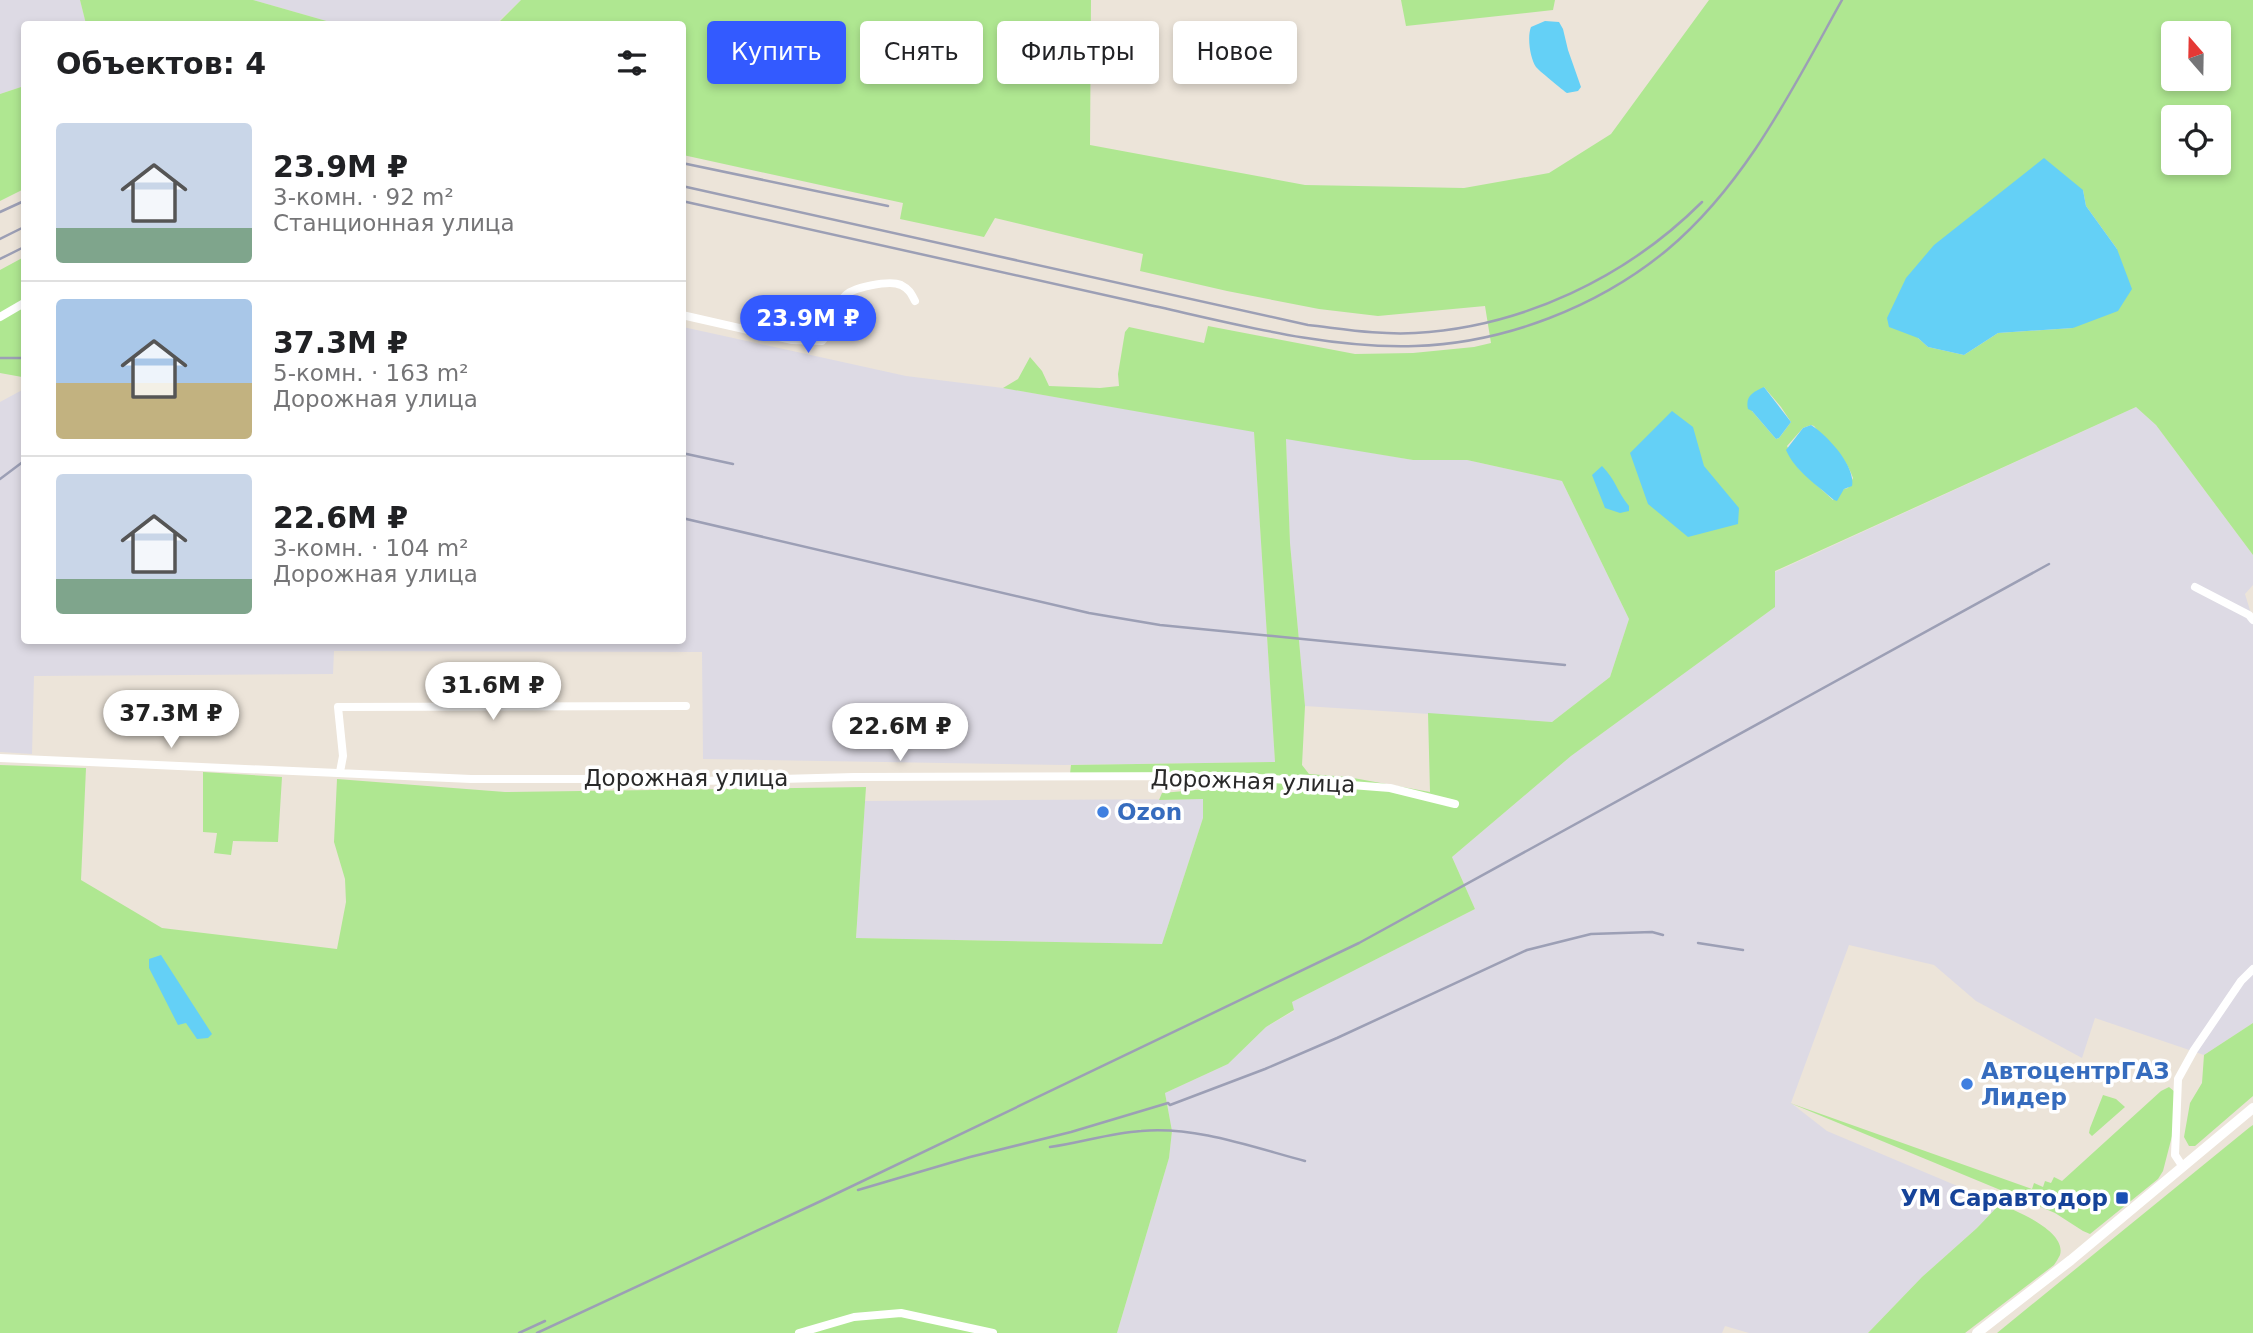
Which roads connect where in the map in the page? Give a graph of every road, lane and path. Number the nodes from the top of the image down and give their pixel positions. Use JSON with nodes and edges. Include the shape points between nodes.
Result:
{"nodes":[{"id":1,"x":915,"y":301,"type":"dead end"},
{"id":2,"x":21,"y":305,"type":"edge"},
{"id":3,"x":686,"y":316,"type":"edge"},
{"id":4,"x":0,"y":317,"type":"edge"},
{"id":5,"x":2195,"y":587,"type":"dead end"},
{"id":6,"x":2253,"y":620,"type":"edge"},
{"id":7,"x":685,"y":706,"type":"dead end"},
{"id":8,"x":0,"y":758,"type":"edge"},
{"id":9,"x":340,"y":772,"type":"junction"},
{"id":10,"x":1455,"y":804,"type":"dead end"},
{"id":11,"x":2253,"y":969,"type":"edge"},
{"id":12,"x":2253,"y":1108,"type":"edge"},
{"id":13,"x":2183,"y":1167,"type":"junction"},
{"id":14,"x":799,"y":1333,"type":"edge"},
{"id":15,"x":993,"y":1333,"type":"edge"},
{"id":16,"x":1977,"y":1333,"type":"edge"}],
"edges":[{"from":1,"to":3,"type":"street","via":[[910,290],[898,284],[848,292],[822,341],[792,340]]},
{"from":2,"to":4,"type":"street"},
{"from":5,"to":6,"type":"street"},
{"from":7,"to":9,"type":"street","via":[[338,707]]},
{"from":8,"to":9,"type":"street","name":"Дорожная улица"},
{"from":9,"to":10,"type":"street","name":"Дорожная улица","via":[[471,779],[701,781],[1233,776],[1390,788]]},
{"from":11,"to":13,"type":"street","via":[[2178,1079],[2175,1155]]},
{"from":12,"to":13,"type":"main road"},
{"from":13,"to":16,"type":"main road"},
{"from":14,"to":15,"type":"street","via":[[854,1317],[901,1313]]}]}
